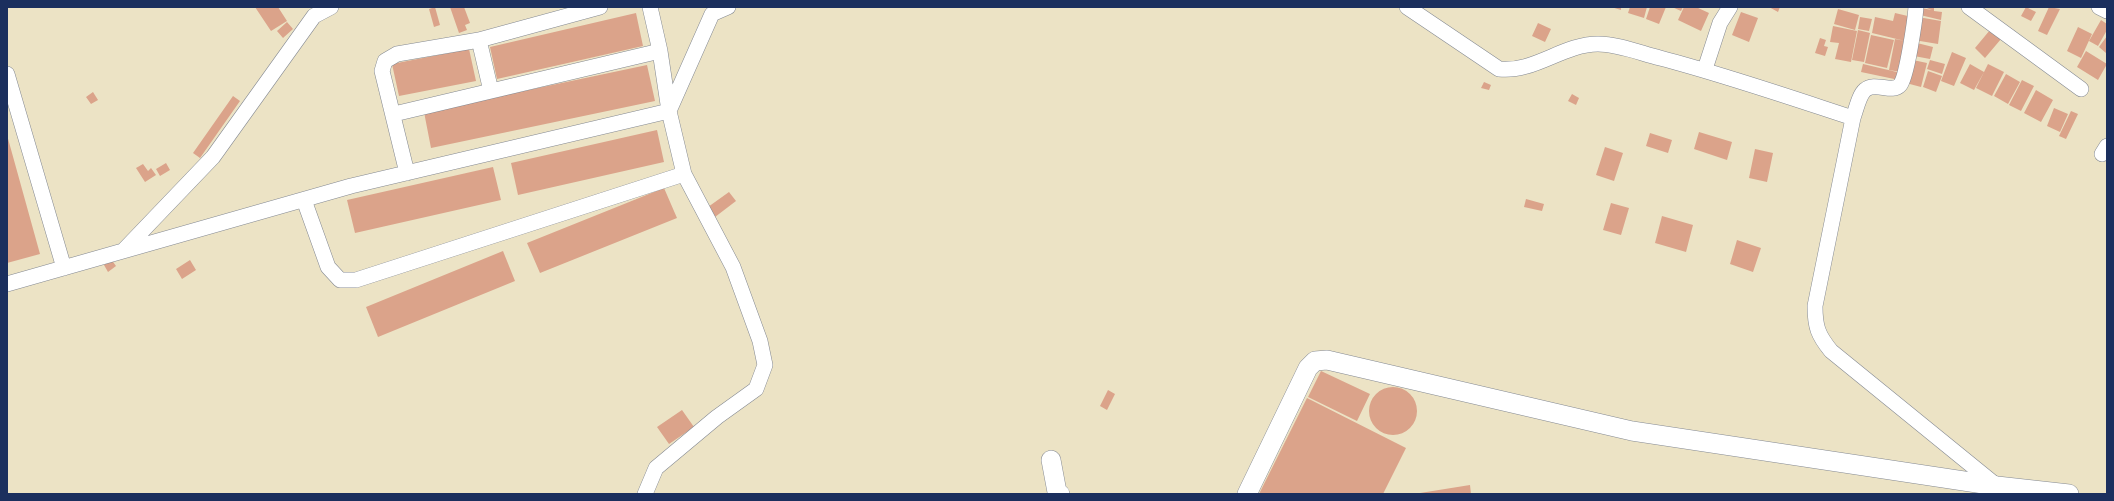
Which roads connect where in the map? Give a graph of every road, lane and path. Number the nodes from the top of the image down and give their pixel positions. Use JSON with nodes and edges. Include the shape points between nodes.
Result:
{"nodes":[{"id":1,"x":332,"y":7,"type":"edge"},
{"id":2,"x":600,"y":7,"type":"edge"},
{"id":3,"x":650,"y":7,"type":"edge"},
{"id":4,"x":728,"y":7,"type":"edge"},
{"id":5,"x":1407,"y":7,"type":"edge"},
{"id":6,"x":1730,"y":7,"type":"edge"},
{"id":7,"x":1916,"y":7,"type":"edge"},
{"id":8,"x":1969,"y":7,"type":"edge"},
{"id":9,"x":2099,"y":7,"type":"edge"},
{"id":10,"x":2107,"y":11,"type":"edge"},
{"id":11,"x":479,"y":40,"type":"junction"},
{"id":12,"x":660,"y":51,"type":"junction"},
{"id":13,"x":1705,"y":69,"type":"junction"},
{"id":14,"x":7,"y":74,"type":"edge"},
{"id":15,"x":2081,"y":89,"type":"dead end"},
{"id":16,"x":491,"y":90,"type":"junction"},
{"id":17,"x":669,"y":111,"type":"junction"},
{"id":18,"x":394,"y":114,"type":"junction"},
{"id":19,"x":1853,"y":118,"type":"junction"},
{"id":20,"x":407,"y":173,"type":"junction"},
{"id":21,"x":684,"y":174,"type":"junction"},
{"id":22,"x":304,"y":200,"type":"junction"},
{"id":23,"x":123,"y":251,"type":"junction"},
{"id":24,"x":64,"y":268,"type":"junction"},
{"id":25,"x":7,"y":284,"type":"edge"},
{"id":26,"x":1051,"y":460,"type":"dead end"},
{"id":27,"x":1997,"y":486,"type":"junction"},
{"id":28,"x":645,"y":494,"type":"edge"},
{"id":29,"x":1060,"y":494,"type":"edge"},
{"id":30,"x":1247,"y":494,"type":"edge"},
{"id":31,"x":2069,"y":494,"type":"edge"}],
"edges":[{"from":1,"to":23,"type":"street","via":[[314,16],[212,157]]},
{"from":2,"to":11,"type":"street"},
{"from":3,"to":12,"type":"street"},
{"from":4,"to":17,"type":"street","via":[[712,14]]},
{"from":5,"to":13,"type":"street","via":[[1499,69],[1522,68],[1582,45],[1599,44]]},
{"from":6,"to":13,"type":"street","via":[[1720,23]]},
{"from":7,"to":19,"type":"street","via":[[1901,85],[1896,88],[1871,86],[1864,90]]},
{"from":8,"to":15,"type":"street"},
{"from":9,"to":10,"type":"street"},
{"from":11,"to":16,"type":"street"},
{"from":11,"to":18,"type":"street","via":[[397,54],[385,61],[382,71]]},
{"from":12,"to":16,"type":"street"},
{"from":12,"to":17,"type":"street"},
{"from":13,"to":19,"type":"street"},
{"from":14,"to":24,"type":"street"},
{"from":16,"to":18,"type":"street"},
{"from":17,"to":20,"type":"street"},
{"from":17,"to":21,"type":"street"},
{"from":18,"to":20,"type":"street"},
{"from":19,"to":27,"type":"street","via":[[1815,306],[1815,321],[1820,337],[1831,351]]},
{"from":20,"to":22,"type":"street"},
{"from":21,"to":22,"type":"street","via":[[356,280],[340,280],[328,266]]},
{"from":21,"to":28,"type":"street","via":[[733,267],[760,341],[765,365],[756,389],[716,417],[656,468]]},
{"from":22,"to":23,"type":"street"},
{"from":23,"to":24,"type":"street"},
{"from":24,"to":25,"type":"street"},
{"from":26,"to":29,"type":"street","via":[[1057,492]]},
{"from":27,"to":30,"type":"street","via":[[1632,431],[1327,360],[1315,361],[1308,368]]},
{"from":27,"to":31,"type":"street"}]}
